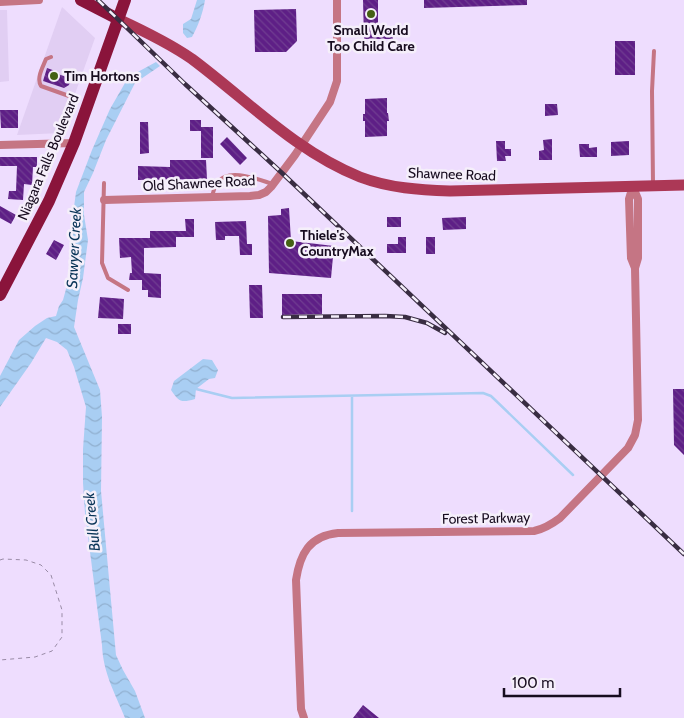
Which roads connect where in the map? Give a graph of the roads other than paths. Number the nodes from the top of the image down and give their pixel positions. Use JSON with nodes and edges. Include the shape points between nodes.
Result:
{"nodes":[{"id":1,"x":39,"y":0,"type":"edge"},
{"id":2,"x":82,"y":0,"type":"edge"},
{"id":3,"x":125,"y":0,"type":"edge"},
{"id":4,"x":337,"y":0,"type":"edge"},
{"id":5,"x":0,"y":2,"type":"edge"},
{"id":6,"x":118,"y":19,"type":"junction"},
{"id":7,"x":654,"y":51,"type":"dead end"},
{"id":8,"x":52,"y":57,"type":"dead end"},
{"id":9,"x":69,"y":96,"type":"dead end"},
{"id":10,"x":74,"y":143,"type":"junction"},
{"id":11,"x":0,"y":144,"type":"edge"},
{"id":12,"x":301,"y":146,"type":"junction"},
{"id":13,"x":104,"y":183,"type":"dead end"},
{"id":14,"x":273,"y":184,"type":"junction"},
{"id":15,"x":684,"y":185,"type":"edge"},
{"id":16,"x":633,"y":186,"type":"junction"},
{"id":17,"x":653,"y":186,"type":"junction"},
{"id":18,"x":212,"y":197,"type":"junction"},
{"id":19,"x":104,"y":200,"type":"junction"},
{"id":20,"x":1,"y":290,"type":"edge"},
{"id":21,"x":128,"y":290,"type":"dead end"},
{"id":22,"x":304,"y":718,"type":"edge"}],
"edges":[{"from":1,"to":5,"type":"street"},
{"from":2,"to":6,"type":"main road"},
{"from":3,"to":6,"type":"main road","name":"Niagara Falls Boulevard"},
{"from":4,"to":12,"type":"street","name":"Old Shawnee Road","via":[[338,81],[330,102]]},
{"from":6,"to":10,"type":"main road","name":"Niagara Falls Boulevard"},
{"from":6,"to":12,"type":"main road","name":"Shawnee Road","via":[[155,36],[191,59]]},
{"from":7,"to":17,"type":"lane"},
{"from":8,"to":9,"type":"lane","via":[[46,59],[39,83]]},
{"from":10,"to":11,"type":"street"},
{"from":10,"to":20,"type":"main road","name":"Niagara Falls Boulevard","via":[[49,201]]},
{"from":12,"to":14,"type":"street","name":"Old Shawnee Road"},
{"from":12,"to":16,"type":"main road","name":"Shawnee Road","via":[[362,178],[423,190]]},
{"from":13,"to":19,"type":"lane"},
{"from":14,"to":18,"type":"street","name":"Old Shawnee Road","via":[[259,195]]},
{"from":14,"to":18,"type":"lane","via":[[231,175],[222,177]]},
{"from":15,"to":17,"type":"main road","name":"Shawnee Road"},
{"from":16,"to":17,"type":"main road","name":"Shawnee Road"},
{"from":16,"to":22,"type":"street","name":"Forest Parkway","via":[[638,199],[638,258],[635,268],[638,420],[628,448],[560,518],[541,529],[338,533],[315,540],[298,565],[296,580],[300,703]]},
{"from":18,"to":19,"type":"street","name":"Old Shawnee Road"},
{"from":19,"to":21,"type":"lane","via":[[102,263],[108,278]]}]}
